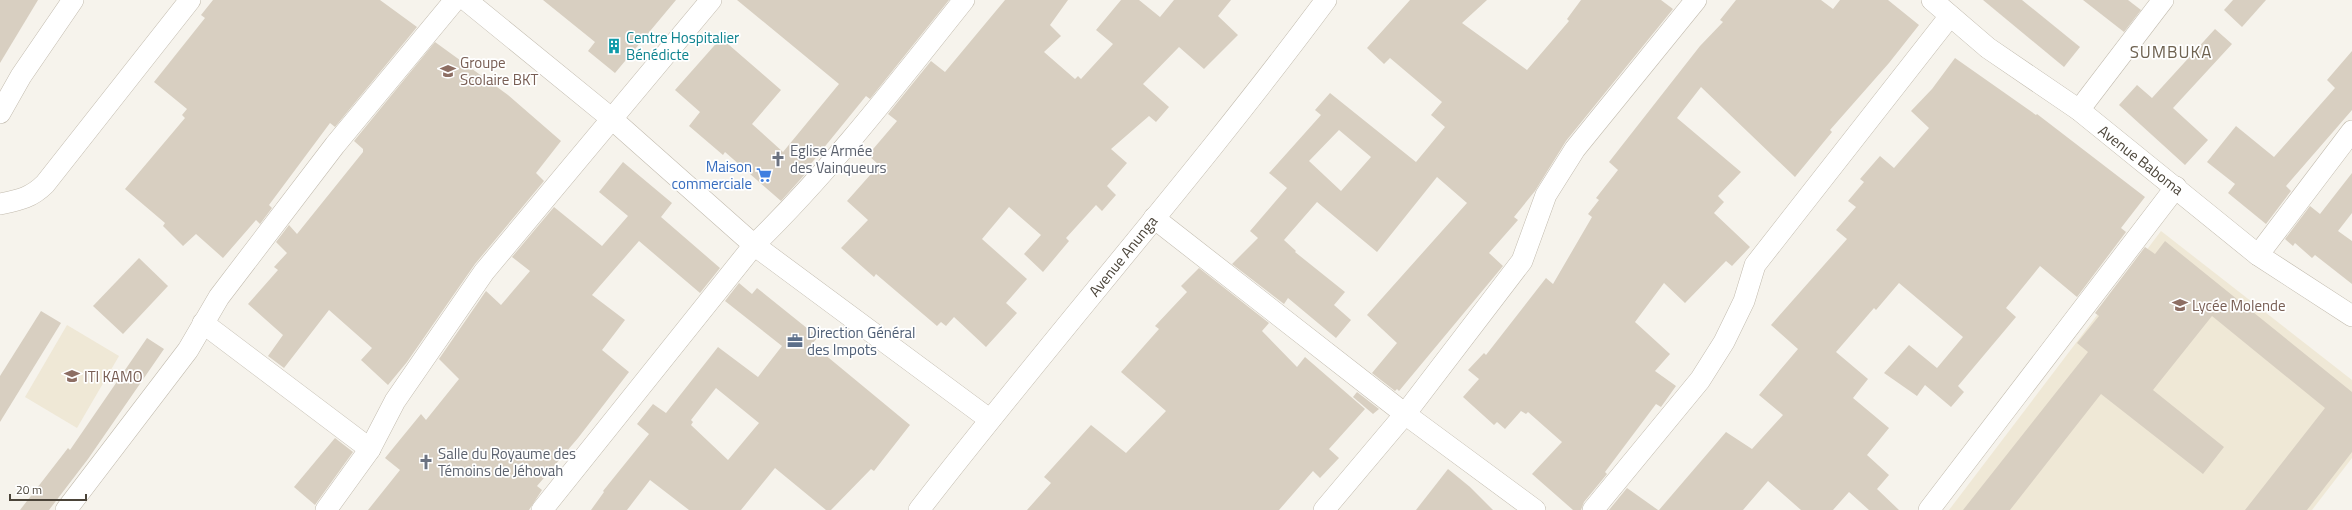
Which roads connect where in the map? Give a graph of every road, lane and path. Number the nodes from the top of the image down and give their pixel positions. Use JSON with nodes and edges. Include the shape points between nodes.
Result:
{"nodes":[{"id":1,"x":73,"y":0,"type":"edge"},
{"id":2,"x":190,"y":0,"type":"edge"},
{"id":3,"x":455,"y":0,"type":"edge"},
{"id":4,"x":466,"y":0,"type":"edge"},
{"id":5,"x":711,"y":0,"type":"edge"},
{"id":6,"x":964,"y":0,"type":"edge"},
{"id":7,"x":1326,"y":0,"type":"edge"},
{"id":8,"x":1696,"y":0,"type":"edge"},
{"id":9,"x":1932,"y":0,"type":"edge"},
{"id":10,"x":2163,"y":0,"type":"edge"},
{"id":11,"x":1950,"y":16,"type":"junction"},
{"id":12,"x":2079,"y":110,"type":"junction"},
{"id":13,"x":0,"y":113,"type":"edge"},
{"id":14,"x":612,"y":119,"type":"junction"},
{"id":15,"x":2352,"y":131,"type":"edge"},
{"id":16,"x":2176,"y":187,"type":"junction"},
{"id":17,"x":0,"y":204,"type":"edge"},
{"id":18,"x":1154,"y":218,"type":"junction"},
{"id":19,"x":754,"y":245,"type":"junction"},
{"id":20,"x":2258,"y":255,"type":"junction"},
{"id":21,"x":2352,"y":316,"type":"edge"},
{"id":22,"x":202,"y":323,"type":"junction"},
{"id":23,"x":1405,"y":414,"type":"junction"},
{"id":24,"x":989,"y":420,"type":"junction"},
{"id":25,"x":370,"y":449,"type":"junction"},
{"id":26,"x":66,"y":510,"type":"edge"},
{"id":27,"x":326,"y":510,"type":"edge"},
{"id":28,"x":542,"y":510,"type":"edge"},
{"id":29,"x":919,"y":510,"type":"edge"},
{"id":30,"x":1324,"y":510,"type":"edge"},
{"id":31,"x":1534,"y":510,"type":"edge"},
{"id":32,"x":1593,"y":510,"type":"edge"},
{"id":33,"x":1930,"y":510,"type":"edge"}],
"edges":[{"from":1,"to":13,"type":"street","via":[[20,76]]},
{"from":2,"to":17,"type":"street","via":[[45,184],[35,194],[26,198]]},
{"from":3,"to":22,"type":"street","via":[[335,145]]},
{"from":4,"to":14,"type":"street"},
{"from":5,"to":14,"type":"street"},
{"from":6,"to":19,"type":"street","via":[[878,108],[779,221]]},
{"from":7,"to":18,"type":"street","name":"Avenue Anunga"},
{"from":8,"to":23,"type":"street","via":[[1575,149],[1546,195],[1522,262]]},
{"from":9,"to":11,"type":"street","name":"Avenue Baboma"},
{"from":10,"to":12,"type":"street"},
{"from":11,"to":12,"type":"street","name":"Avenue Baboma","via":[[1988,48]]},
{"from":11,"to":32,"type":"street","via":[[1755,265],[1744,301],[1724,342],[1700,380]]},
{"from":12,"to":16,"type":"street","name":"Avenue Baboma"},
{"from":14,"to":19,"type":"street"},
{"from":14,"to":25,"type":"street","via":[[484,272],[395,400]]},
{"from":15,"to":20,"type":"street"},
{"from":16,"to":20,"type":"street","name":"Avenue Baboma"},
{"from":16,"to":33,"type":"street"},
{"from":18,"to":23,"type":"street"},
{"from":18,"to":24,"type":"street","name":"Avenue Anunga"},
{"from":19,"to":24,"type":"street"},
{"from":19,"to":28,"type":"street"},
{"from":20,"to":21,"type":"street","name":"Avenue Baboma"},
{"from":22,"to":25,"type":"street"},
{"from":22,"to":26,"type":"street","via":[[188,350]]},
{"from":23,"to":30,"type":"street"},
{"from":23,"to":31,"type":"street"},
{"from":24,"to":29,"type":"street","name":"Avenue Anunga"},
{"from":25,"to":27,"type":"street"}]}
